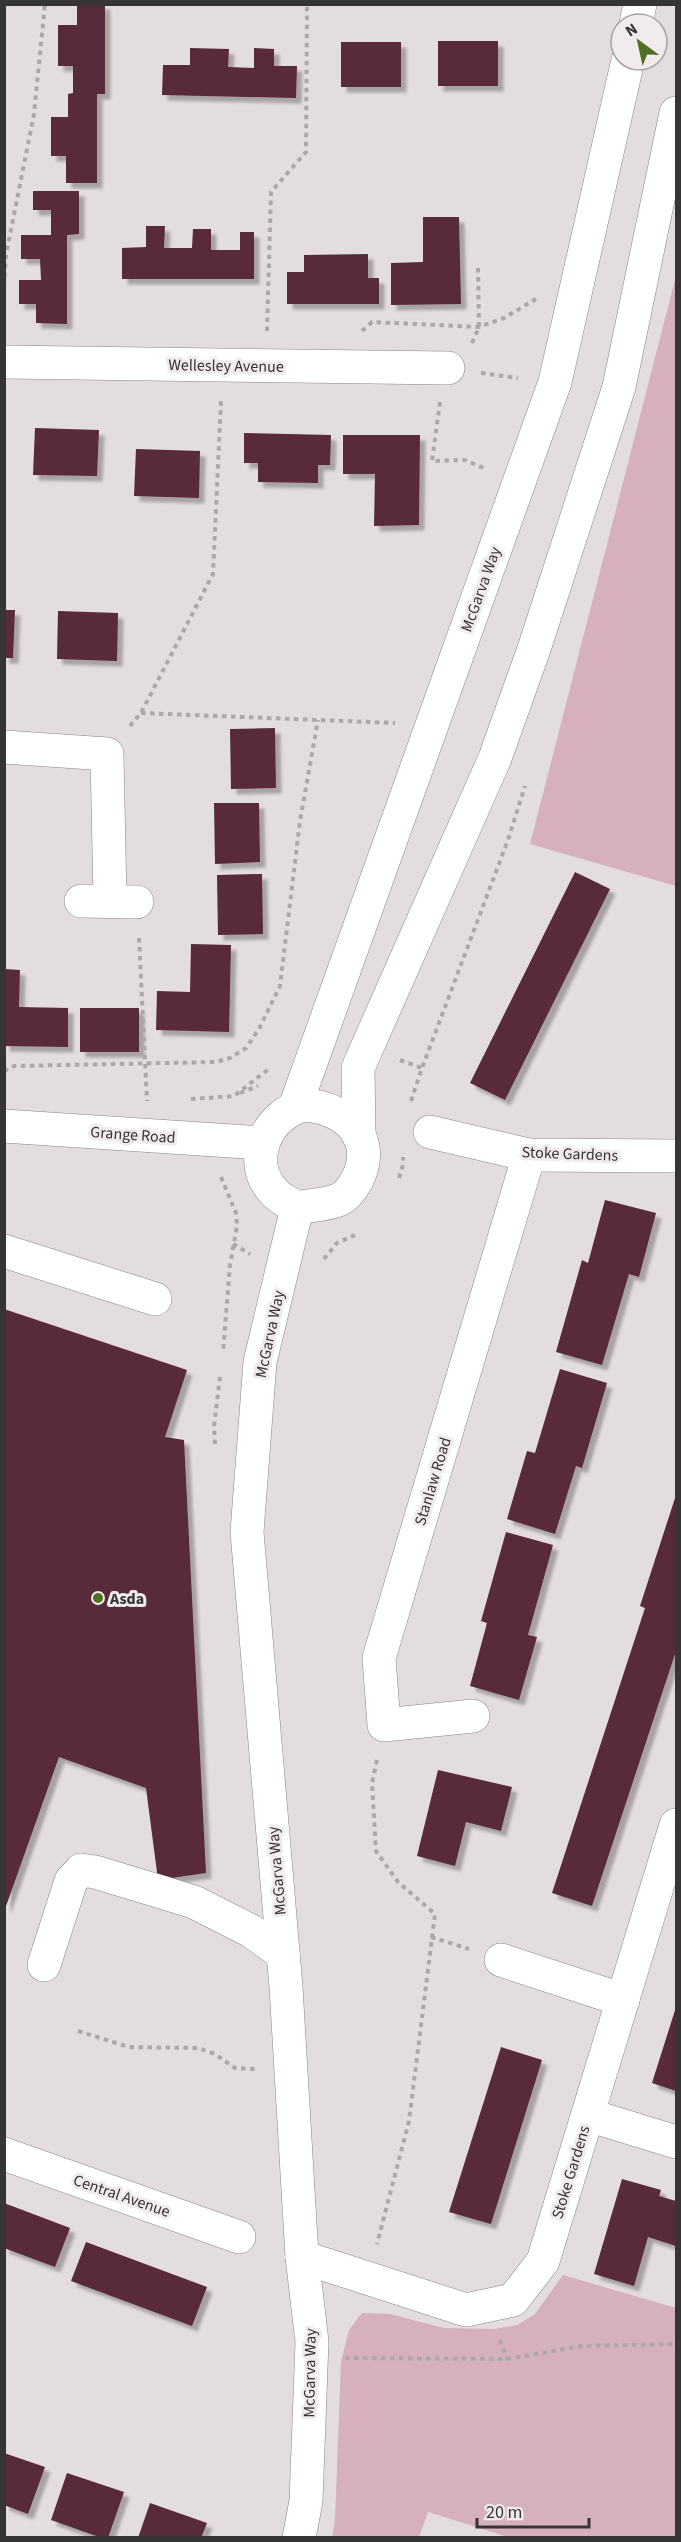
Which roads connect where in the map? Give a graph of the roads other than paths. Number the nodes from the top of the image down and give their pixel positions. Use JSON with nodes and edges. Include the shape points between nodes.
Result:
{"nodes":[{"id":1,"x":625,"y":72,"type":"edge"},
{"id":2,"x":676,"y":114,"type":"edge"},
{"id":3,"x":4,"y":362,"type":"edge"},
{"id":4,"x":448,"y":368,"type":"road end"},
{"id":5,"x":4,"y":747,"type":"edge"},
{"id":6,"x":109,"y":901,"type":"road end"},
{"id":7,"x":296,"y":1107,"type":"junction"},
{"id":8,"x":4,"y":1126,"type":"edge"},
{"id":9,"x":430,"y":1132,"type":"dead end"},
{"id":10,"x":359,"y":1136,"type":"junction"},
{"id":11,"x":262,"y":1143,"type":"junction"},
{"id":12,"x":529,"y":1155,"type":"junction"},
{"id":13,"x":676,"y":1156,"type":"edge"},
{"id":14,"x":297,"y":1208,"type":"junction"},
{"id":15,"x":4,"y":1251,"type":"edge"},
{"id":16,"x":155,"y":1299,"type":"dead end"},
{"id":17,"x":473,"y":1716,"type":"dead end"},
{"id":18,"x":676,"y":1825,"type":"edge"},
{"id":19,"x":283,"y":1954,"type":"junction"},
{"id":20,"x":501,"y":1960,"type":"dead end"},
{"id":21,"x":44,"y":1965,"type":"dead end"},
{"id":22,"x":623,"y":2000,"type":"junction"},
{"id":23,"x":588,"y":2115,"type":"junction"},
{"id":24,"x":676,"y":2142,"type":"edge"},
{"id":25,"x":4,"y":2154,"type":"edge"},
{"id":26,"x":239,"y":2237,"type":"dead end"},
{"id":27,"x":302,"y":2257,"type":"junction"},
{"id":28,"x":299,"y":2538,"type":"edge"}],
"edges":[{"from":1,"to":7,"type":"street","name":"McGarva Way","via":[[555,382]]},
{"from":2,"to":10,"type":"street","via":[[619,387],[495,758],[358,1068]]},
{"from":3,"to":4,"type":"street","name":"Wellesley Avenue"},
{"from":5,"to":6,"type":"street","via":[[107,754]]},
{"from":7,"to":10,"type":"street","via":[[323,1107],[340,1114]]},
{"from":7,"to":11,"type":"street","via":[[270,1127]]},
{"from":8,"to":11,"type":"street","name":"Grange Road"},
{"from":9,"to":12,"type":"street","name":"Stoke Gardens"},
{"from":10,"to":14,"type":"street","via":[[361,1172],[353,1188],[340,1200]]},
{"from":11,"to":14,"type":"street","via":[[262,1171],[270,1187]]},
{"from":12,"to":13,"type":"street","name":"Stoke Gardens"},
{"from":12,"to":17,"type":"street","name":"Stanlaw Road","via":[[379,1658],[384,1725]]},
{"from":14,"to":19,"type":"street","name":"McGarva Way","via":[[260,1362],[248,1532]]},
{"from":15,"to":16,"type":"street"},
{"from":18,"to":22,"type":"street","name":"Stoke Gardens"},
{"from":19,"to":21,"type":"street","via":[[251,1931],[194,1902],[81,1870],[71,1881]]},
{"from":19,"to":27,"type":"street","name":"McGarva Way"},
{"from":20,"to":22,"type":"street"},
{"from":22,"to":23,"type":"street","name":"Stoke Gardens"},
{"from":23,"to":24,"type":"street"},
{"from":23,"to":27,"type":"street","name":"Stoke Gardens","via":[[543,2261],[513,2300],[466,2310]]},
{"from":25,"to":26,"type":"street","name":"Central Avenue"},
{"from":27,"to":28,"type":"street","name":"McGarva Way","via":[[312,2342],[306,2501]]}]}
